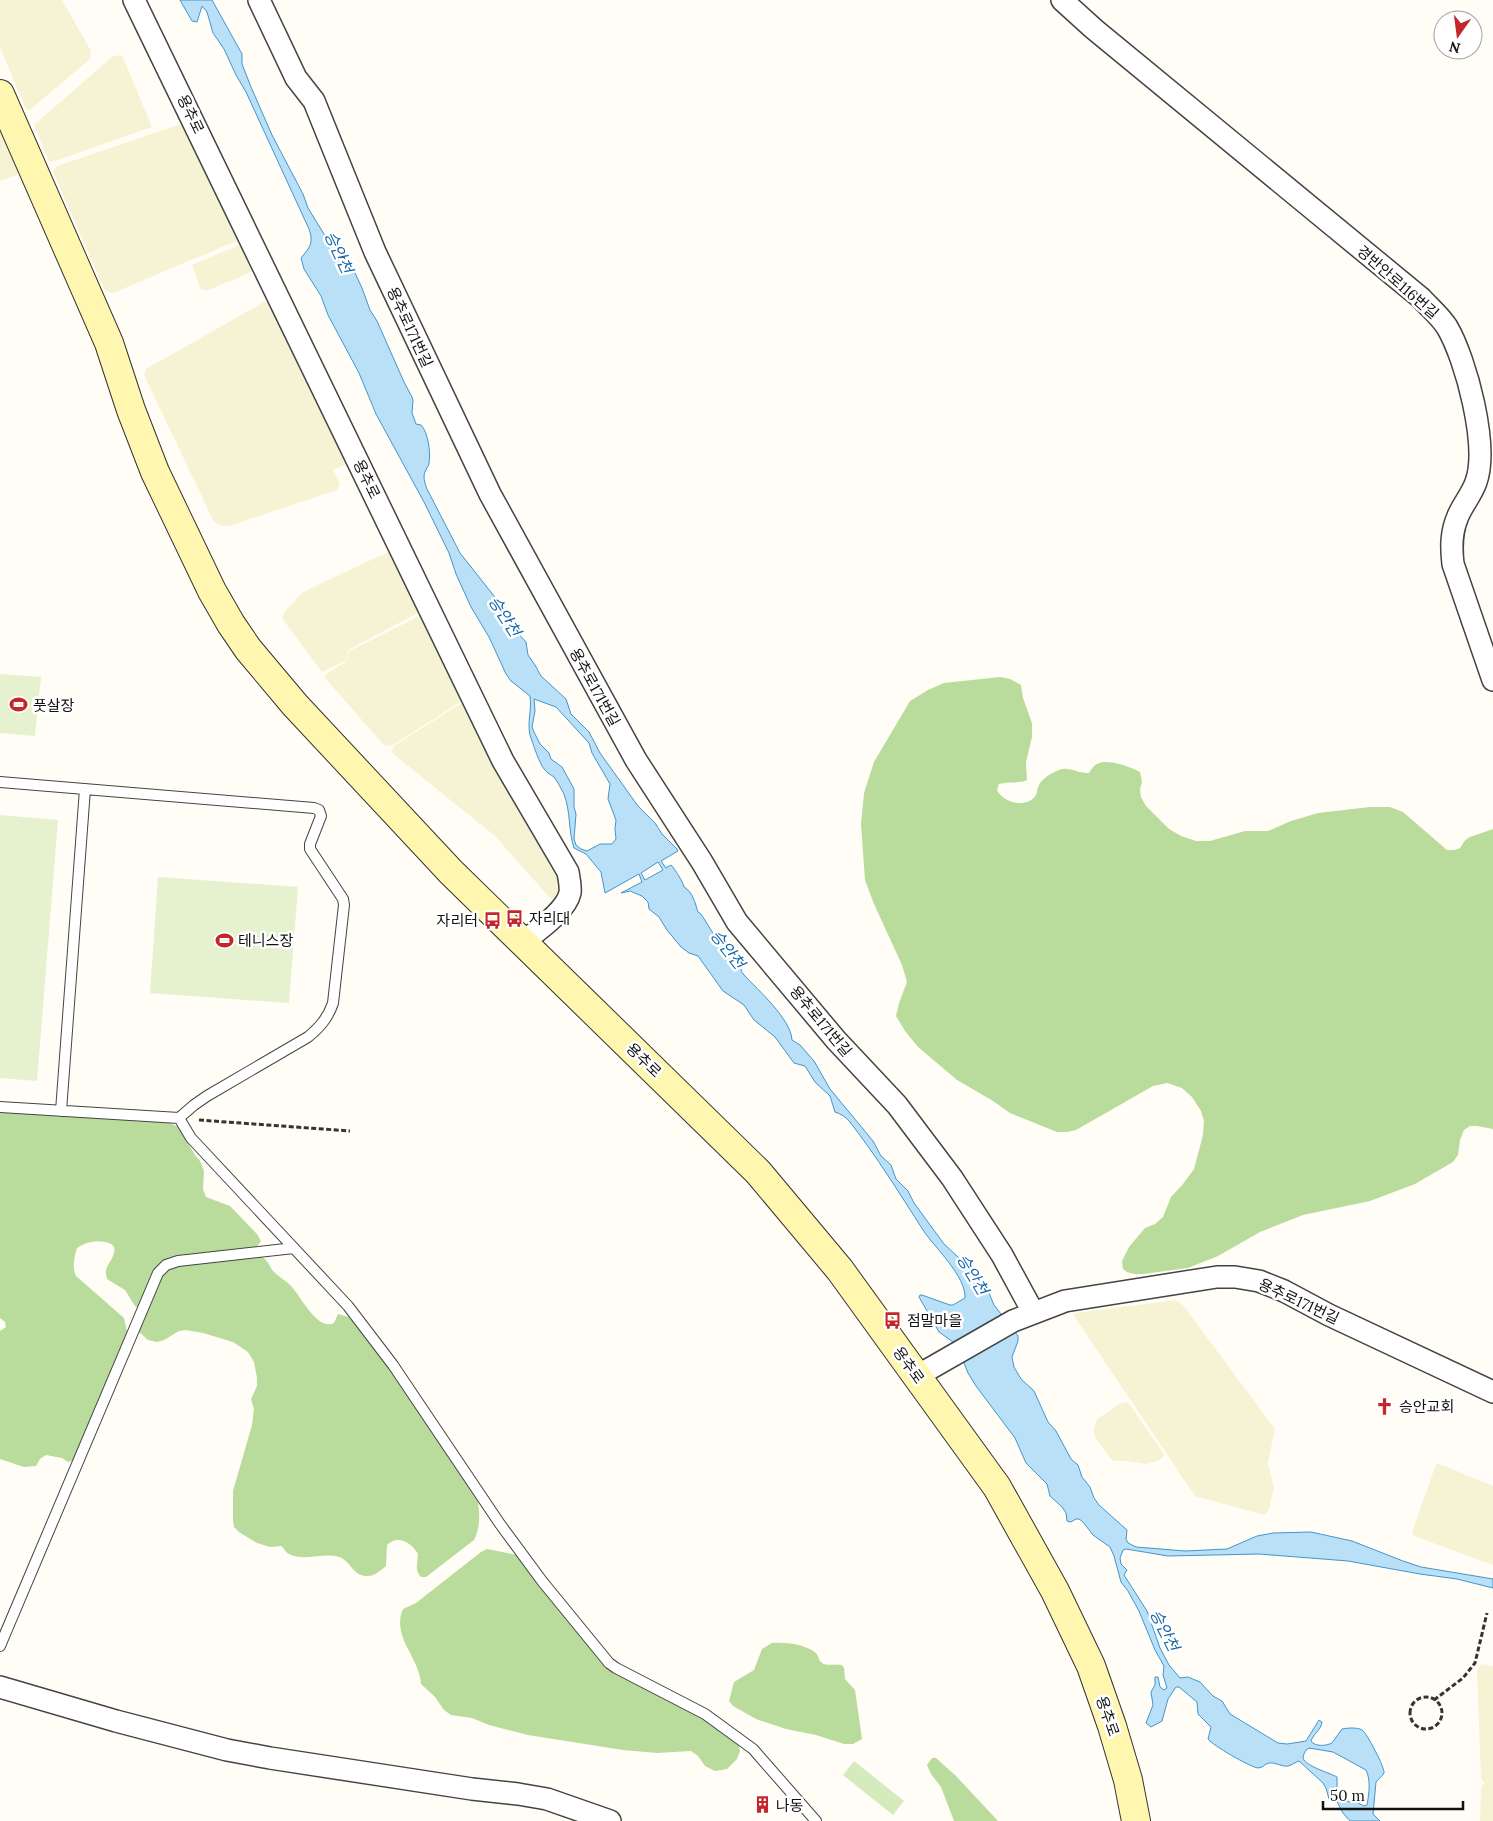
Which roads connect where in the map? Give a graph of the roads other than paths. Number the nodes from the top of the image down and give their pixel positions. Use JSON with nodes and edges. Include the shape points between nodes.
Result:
{"nodes":[{"id":1,"x":134,"y":0,"type":"edge"},
{"id":2,"x":258,"y":0,"type":"edge"},
{"id":3,"x":1062,"y":0,"type":"edge"},
{"id":4,"x":0,"y":94,"type":"edge"},
{"id":5,"x":1493,"y":680,"type":"edge"},
{"id":6,"x":0,"y":782,"type":"edge"},
{"id":7,"x":85,"y":789,"type":"junction"},
{"id":8,"x":523,"y":942,"type":"junction"},
{"id":9,"x":0,"y":1107,"type":"edge"},
{"id":10,"x":61,"y":1111,"type":"junction"},
{"id":11,"x":179,"y":1118,"type":"junction"},
{"id":12,"x":294,"y":1248,"type":"junction"},
{"id":13,"x":1033,"y":1312,"type":"junction"},
{"id":14,"x":927,"y":1371,"type":"junction"},
{"id":15,"x":1493,"y":1392,"type":"edge"},
{"id":16,"x":0,"y":1646,"type":"edge"},
{"id":17,"x":0,"y":1687,"type":"edge"},
{"id":18,"x":610,"y":1821,"type":"edge"},
{"id":19,"x":816,"y":1821,"type":"edge"},
{"id":20,"x":1136,"y":1821,"type":"edge"}],
"edges":[{"from":1,"to":8,"type":"street","name":"용추로","via":[[503,761],[568,872],[571,887],[567,902]]},
{"from":2,"to":13,"type":"street","name":"용추로171번길","via":[[296,78],[314,101],[375,252],[490,494],[636,760],[737,922],[836,1040],[897,1105],[957,1186],[1002,1255]]},
{"from":3,"to":5,"type":"street","name":"경반안로116번길","via":[[1421,298],[1446,326],[1469,385],[1478,429],[1480,464],[1476,482],[1452,531],[1453,564]]},
{"from":4,"to":8,"type":"street","name":"용추로","via":[[109,343],[155,472],[212,591],[232,624],[248,649],[295,706],[451,872]]},
{"from":6,"to":7,"type":"lane"},
{"from":7,"to":10,"type":"lane"},
{"from":7,"to":11,"type":"lane","via":[[319,810],[310,849],[344,905],[330,1011],[308,1038],[194,1104]]},
{"from":8,"to":14,"type":"street","name":"용추로","via":[[758,1172]]},
{"from":9,"to":10,"type":"lane"},
{"from":10,"to":11,"type":"lane"},
{"from":11,"to":12,"type":"lane","via":[[191,1138]]},
{"from":12,"to":16,"type":"lane","via":[[178,1261],[166,1264],[158,1273]]},
{"from":12,"to":19,"type":"lane","via":[[348,1306],[393,1365],[500,1524],[609,1663],[704,1714],[753,1750]]},
{"from":13,"to":14,"type":"street","name":"용추로171번길"},
{"from":13,"to":15,"type":"street","name":"용추로171번길","via":[[1064,1301],[1217,1277],[1259,1281]]},
{"from":14,"to":20,"type":"street","name":"용추로","via":[[1056,1591],[1091,1666],[1128,1780]]},
{"from":17,"to":18,"type":"street","via":[[227,1750],[547,1799]]}]}
